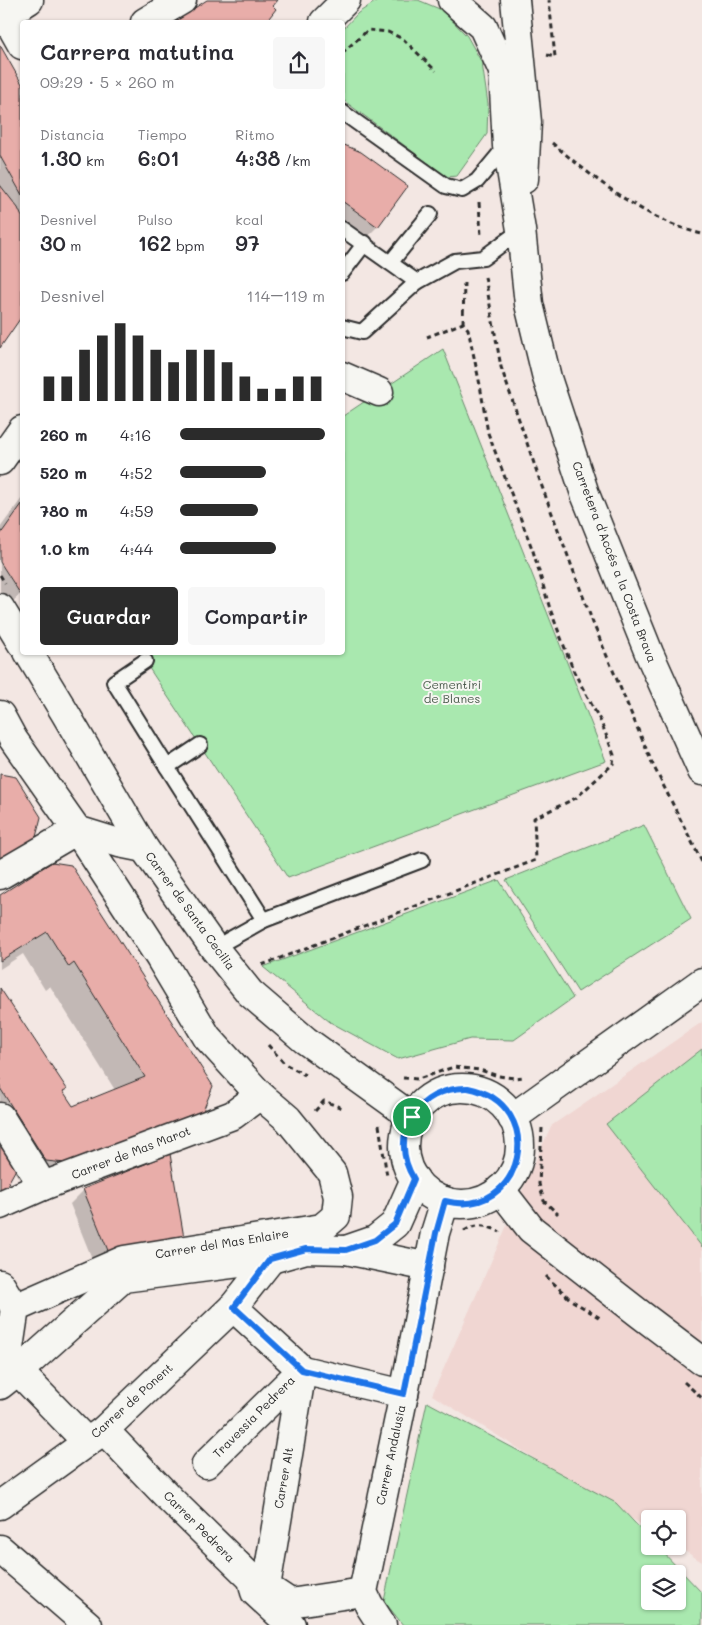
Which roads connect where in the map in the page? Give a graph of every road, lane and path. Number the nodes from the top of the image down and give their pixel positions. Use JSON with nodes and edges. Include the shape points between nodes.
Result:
{"nodes":[{"id":1,"x":29,"y":0,"type":"edge"},
{"id":2,"x":182,"y":0,"type":"edge"},
{"id":3,"x":319,"y":0,"type":"edge"},
{"id":4,"x":346,"y":0,"type":"edge"},
{"id":5,"x":452,"y":0,"type":"edge"},
{"id":6,"x":515,"y":0,"type":"edge"},
{"id":7,"x":549,"y":0,"type":"edge"},
{"id":8,"x":3,"y":10,"type":"edge"},
{"id":9,"x":148,"y":20,"type":"edge"},
{"id":10,"x":314,"y":20,"type":"edge"},
{"id":11,"x":326,"y":20,"type":"edge"},
{"id":12,"x":20,"y":41,"type":"edge"},
{"id":13,"x":345,"y":50,"type":"edge"},
{"id":14,"x":547,"y":55,"type":"dead end"},
{"id":15,"x":436,"y":71,"type":"dead end"},
{"id":16,"x":345,"y":114,"type":"edge"},
{"id":17,"x":527,"y":122,"type":"junction"},
{"id":18,"x":507,"y":146,"type":"junction"},
{"id":19,"x":477,"y":182,"type":"junction"},
{"id":20,"x":430,"y":214,"type":"dead end"},
{"id":21,"x":521,"y":230,"type":"junction"},
{"id":22,"x":345,"y":231,"type":"edge"},
{"id":23,"x":702,"y":234,"type":"edge"},
{"id":24,"x":365,"y":244,"type":"junction"},
{"id":25,"x":483,"y":258,"type":"junction"},
{"id":26,"x":391,"y":262,"type":"junction"},
{"id":27,"x":345,"y":269,"type":"edge"},
{"id":28,"x":417,"y":282,"type":"junction"},
{"id":29,"x":464,"y":283,"type":"dead end"},
{"id":30,"x":463,"y":323,"type":"junction"},
{"id":31,"x":345,"y":328,"type":"edge"},
{"id":32,"x":427,"y":337,"type":"dead end"},
{"id":33,"x":345,"y":377,"type":"edge"},
{"id":34,"x":379,"y":392,"type":"dead end"},
{"id":35,"x":20,"y":433,"type":"edge"},
{"id":36,"x":0,"y":461,"type":"edge"},
{"id":37,"x":0,"y":608,"type":"edge"},
{"id":38,"x":20,"y":641,"type":"edge"},
{"id":39,"x":30,"y":655,"type":"edge"},
{"id":40,"x":144,"y":661,"type":"dead end"},
{"id":41,"x":0,"y":715,"type":"edge"},
{"id":42,"x":7,"y":744,"type":"edge"},
{"id":43,"x":200,"y":745,"type":"dead end"},
{"id":44,"x":167,"y":767,"type":"junction"},
{"id":45,"x":702,"y":771,"type":"edge"},
{"id":46,"x":77,"y":830,"type":"junction"},
{"id":47,"x":144,"y":848,"type":"junction"},
{"id":48,"x":422,"y":860,"type":"dead end"},
{"id":49,"x":702,"y":862,"type":"edge"},
{"id":50,"x":0,"y":875,"type":"edge"},
{"id":51,"x":264,"y":920,"type":"junction"},
{"id":52,"x":214,"y":948,"type":"junction"},
{"id":53,"x":261,"y":965,"type":"dead end"},
{"id":54,"x":702,"y":982,"type":"edge"},
{"id":55,"x":531,"y":1077,"type":"dead end"},
{"id":56,"x":399,"y":1078,"type":"dead end"},
{"id":57,"x":260,"y":1095,"type":"junction"},
{"id":58,"x":0,"y":1116,"type":"edge"},
{"id":59,"x":412,"y":1117,"type":"junction"},
{"id":60,"x":512,"y":1118,"type":"junction"},
{"id":61,"x":414,"y":1179,"type":"junction"},
{"id":62,"x":43,"y":1186,"type":"junction"},
{"id":63,"x":500,"y":1189,"type":"junction"},
{"id":64,"x":445,"y":1201,"type":"junction"},
{"id":65,"x":0,"y":1205,"type":"edge"},
{"id":66,"x":346,"y":1250,"type":"junction"},
{"id":67,"x":270,"y":1259,"type":"junction"},
{"id":68,"x":429,"y":1267,"type":"junction"},
{"id":69,"x":0,"y":1284,"type":"edge"},
{"id":70,"x":234,"y":1307,"type":"junction"},
{"id":71,"x":15,"y":1308,"type":"junction"},
{"id":72,"x":702,"y":1361,"type":"edge"},
{"id":73,"x":302,"y":1370,"type":"junction"},
{"id":74,"x":6,"y":1371,"type":"edge"},
{"id":75,"x":404,"y":1394,"type":"junction"},
{"id":76,"x":96,"y":1436,"type":"junction"},
{"id":77,"x":206,"y":1464,"type":"dead end"},
{"id":78,"x":0,"y":1505,"type":"edge"},
{"id":79,"x":0,"y":1549,"type":"edge"},
{"id":80,"x":363,"y":1592,"type":"junction"},
{"id":81,"x":88,"y":1625,"type":"edge"},
{"id":82,"x":291,"y":1625,"type":"edge"},
{"id":83,"x":382,"y":1625,"type":"edge"}],
"edges":[{"from":1,"to":8,"type":"street"},
{"from":2,"to":9,"type":"street"},
{"from":3,"to":10,"type":"street"},
{"from":4,"to":11,"type":"street"},
{"from":5,"to":18,"type":"street","name":"Carretera d'Accés a la Costa Brava","via":[[483,27],[503,71]]},
{"from":6,"to":17,"type":"street","name":"Carretera d'Accés a la Costa Brava"},
{"from":7,"to":14,"type":"path","via":[[555,57]]},
{"from":8,"to":12,"type":"street"},
{"from":13,"to":15,"type":"path","via":[[368,30],[388,32],[403,39]]},
{"from":16,"to":19,"type":"lane","via":[[446,186],[462,190]]},
{"from":17,"to":21,"type":"street","name":"Carretera d'Accés a la Costa Brava"},
{"from":17,"to":23,"type":"path","via":[[578,165],[640,208]]},
{"from":18,"to":19,"type":"lane"},
{"from":18,"to":21,"type":"street","name":"Carretera d'Accés a la Costa Brava"},
{"from":19,"to":25,"type":"path"},
{"from":20,"to":26,"type":"lane"},
{"from":21,"to":25,"type":"lane"},
{"from":21,"to":45,"type":"street","name":"Carretera d'Accés a la Costa Brava","via":[[529,304],[584,494],[648,653]]},
{"from":22,"to":24,"type":"lane"},
{"from":24,"to":26,"type":"lane"},
{"from":24,"to":27,"type":"lane"},
{"from":25,"to":28,"type":"lane","via":[[455,261]]},
{"from":25,"to":49,"type":"path","via":[[501,367],[541,484],[593,623],[653,765]]},
{"from":26,"to":28,"type":"lane"},
{"from":28,"to":31,"type":"lane","via":[[362,332]]},
{"from":29,"to":30,"type":"path"},
{"from":30,"to":32,"type":"path"},
{"from":30,"to":53,"type":"path","via":[[468,328],[488,433],[533,551],[550,609],[574,672],[601,722],[614,755],[613,764],[576,798],[534,818],[536,860]]},
{"from":33,"to":34,"type":"street"},
{"from":35,"to":36,"type":"street"},
{"from":37,"to":38,"type":"street"},
{"from":39,"to":47,"type":"street","name":"Carrer de Santa Cecilia"},
{"from":40,"to":44,"type":"lane","via":[[114,682]]},
{"from":41,"to":42,"type":"street"},
{"from":42,"to":46,"type":"street"},
{"from":43,"to":44,"type":"lane"},
{"from":44,"to":51,"type":"lane"},
{"from":46,"to":47,"type":"street"},
{"from":46,"to":50,"type":"street"},
{"from":46,"to":57,"type":"street","via":[[207,1037]]},
{"from":47,"to":52,"type":"street","name":"Carrer de Santa Cecilia"},
{"from":48,"to":51,"type":"lane"},
{"from":51,"to":52,"type":"lane"},
{"from":52,"to":59,"type":"street","name":"Carrer de Santa Cecilia","via":[[250,993],[305,1040]]},
{"from":54,"to":60,"type":"street"},
{"from":55,"to":56,"type":"path","via":[[498,1076],[454,1067],[418,1078]]},
{"from":57,"to":62,"type":"street","name":"Carrer de Mas Marot","via":[[233,1115]]},
{"from":57,"to":71,"type":"street","name":"Carrer del Mas Enlaire","via":[[288,1119],[332,1173],[338,1197],[336,1216],[322,1228],[124,1260]]},
{"from":58,"to":62,"type":"street"},
{"from":59,"to":60,"type":"street","via":[[433,1096],[461,1088],[490,1095]]},
{"from":59,"to":61,"type":"street","via":[[404,1152]]},
{"from":60,"to":63,"type":"street","via":[[518,1136],[518,1158],[510,1177]]},
{"from":61,"to":64,"type":"street","via":[[431,1195]]},
{"from":61,"to":66,"type":"street","name":"Carrer del Mas Enlaire","via":[[395,1224],[375,1240]]},
{"from":62,"to":65,"type":"street","name":"Carrer de Mas Marot"},
{"from":63,"to":64,"type":"street","via":[[473,1202],[458,1204]]},
{"from":63,"to":72,"type":"street","via":[[531,1229]]},
{"from":64,"to":68,"type":"street","name":"Carrer Andalusia"},
{"from":66,"to":67,"type":"street","name":"Carrer del Mas Enlaire","via":[[306,1249]]},
{"from":66,"to":68,"type":"street","name":"Carrer del Mas Enlaire"},
{"from":67,"to":70,"type":"street","name":"Carrer de Ponent"},
{"from":67,"to":74,"type":"street","name":"Carrer del Mas Enlaire","via":[[123,1278]]},
{"from":68,"to":75,"type":"street","name":"Carrer Andalusia"},
{"from":69,"to":71,"type":"street"},
{"from":70,"to":73,"type":"street"},
{"from":70,"to":76,"type":"street","name":"Carrer de Ponent"},
{"from":71,"to":74,"type":"street"},
{"from":73,"to":75,"type":"street"},
{"from":73,"to":77,"type":"street","name":"Travessia Pedrera"},
{"from":73,"to":80,"type":"street","name":"Carrer Alt","via":[[266,1587],[290,1603]]},
{"from":74,"to":76,"type":"street","name":"Carrer Pedrera"},
{"from":75,"to":80,"type":"street","name":"Carrer Andalusia"},
{"from":76,"to":78,"type":"street","name":"Carrer de Ponent"},
{"from":76,"to":82,"type":"street","name":"Carrer Pedrera","via":[[170,1499],[252,1579],[255,1592]]},
{"from":79,"to":81,"type":"street"},
{"from":80,"to":83,"type":"street"}]}
